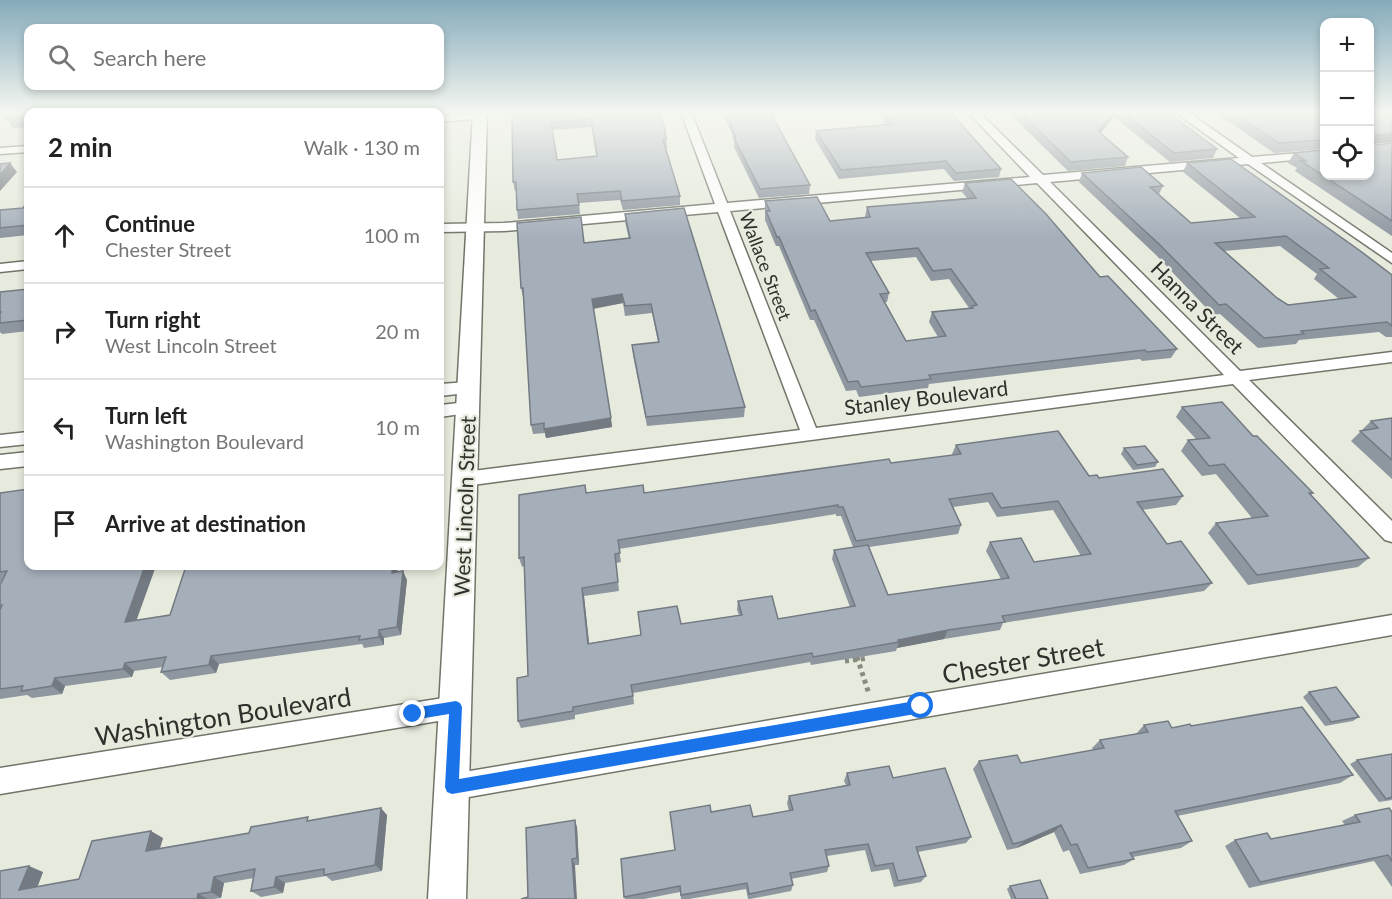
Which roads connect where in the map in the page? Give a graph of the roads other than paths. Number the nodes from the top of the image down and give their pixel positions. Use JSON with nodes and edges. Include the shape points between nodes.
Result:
{"nodes":[{"id":1,"x":479,"y":154,"type":"edge"},
{"id":2,"x":702,"y":154,"type":"edge"},
{"id":3,"x":1014,"y":154,"type":"edge"},
{"id":4,"x":1240,"y":154,"type":"edge"},
{"id":5,"x":1320,"y":154,"type":"edge"},
{"id":6,"x":1249,"y":160,"type":"junction"},
{"id":7,"x":1038,"y":179,"type":"junction"},
{"id":8,"x":723,"y":207,"type":"junction"},
{"id":9,"x":444,"y":228,"type":"edge"},
{"id":10,"x":476,"y":228,"type":"junction"},
{"id":11,"x":1392,"y":259,"type":"edge"},
{"id":12,"x":24,"y":265,"type":"edge"},
{"id":13,"x":0,"y":268,"type":"edge"},
{"id":14,"x":1392,"y":357,"type":"edge"},
{"id":15,"x":1236,"y":378,"type":"junction"},
{"id":16,"x":444,"y":391,"type":"edge"},
{"id":17,"x":468,"y":398,"type":"junction"},
{"id":18,"x":444,"y":409,"type":"edge"},
{"id":19,"x":810,"y":434,"type":"junction"},
{"id":20,"x":16,"y":440,"type":"edge"},
{"id":21,"x":24,"y":459,"type":"edge"},
{"id":22,"x":3,"y":462,"type":"edge"},
{"id":23,"x":465,"y":479,"type":"junction"},
{"id":24,"x":1392,"y":534,"type":"edge"},
{"id":25,"x":1392,"y":626,"type":"edge"},
{"id":26,"x":456,"y":707,"type":"junction"},
{"id":27,"x":0,"y":781,"type":"edge"},
{"id":28,"x":452,"y":787,"type":"junction"},
{"id":29,"x":447,"y":899,"type":"edge"}],
"edges":[{"from":1,"to":10,"type":"street","name":"West Lincoln Street"},
{"from":2,"to":8,"type":"street","name":"Wallace Street"},
{"from":3,"to":7,"type":"street","name":"Hanna Street"},
{"from":4,"to":6,"type":"street"},
{"from":5,"to":6,"type":"street"},
{"from":6,"to":7,"type":"street"},
{"from":6,"to":11,"type":"street"},
{"from":7,"to":8,"type":"street"},
{"from":7,"to":15,"type":"street","name":"Hanna Street"},
{"from":8,"to":10,"type":"street"},
{"from":8,"to":19,"type":"street","name":"Wallace Street"},
{"from":9,"to":10,"type":"street"},
{"from":10,"to":17,"type":"street","name":"West Lincoln Street"},
{"from":12,"to":13,"type":"street"},
{"from":14,"to":15,"type":"street","name":"Stanley Boulevard"},
{"from":15,"to":19,"type":"street","name":"Stanley Boulevard"},
{"from":15,"to":24,"type":"street","name":"Hanna Street"},
{"from":16,"to":17,"type":"street"},
{"from":17,"to":18,"type":"street"},
{"from":17,"to":23,"type":"street","name":"West Lincoln Street"},
{"from":19,"to":23,"type":"street","name":"Stanley Boulevard"},
{"from":20,"to":22,"type":"street"},
{"from":21,"to":22,"type":"street"},
{"from":23,"to":26,"type":"street","name":"West Lincoln Street"},
{"from":25,"to":28,"type":"street","name":"Chester Street"},
{"from":26,"to":27,"type":"street","name":"Washington Boulevard"},
{"from":26,"to":28,"type":"street","name":"West Lincoln Street"},
{"from":28,"to":29,"type":"street","name":"West Lincoln Street"}]}
